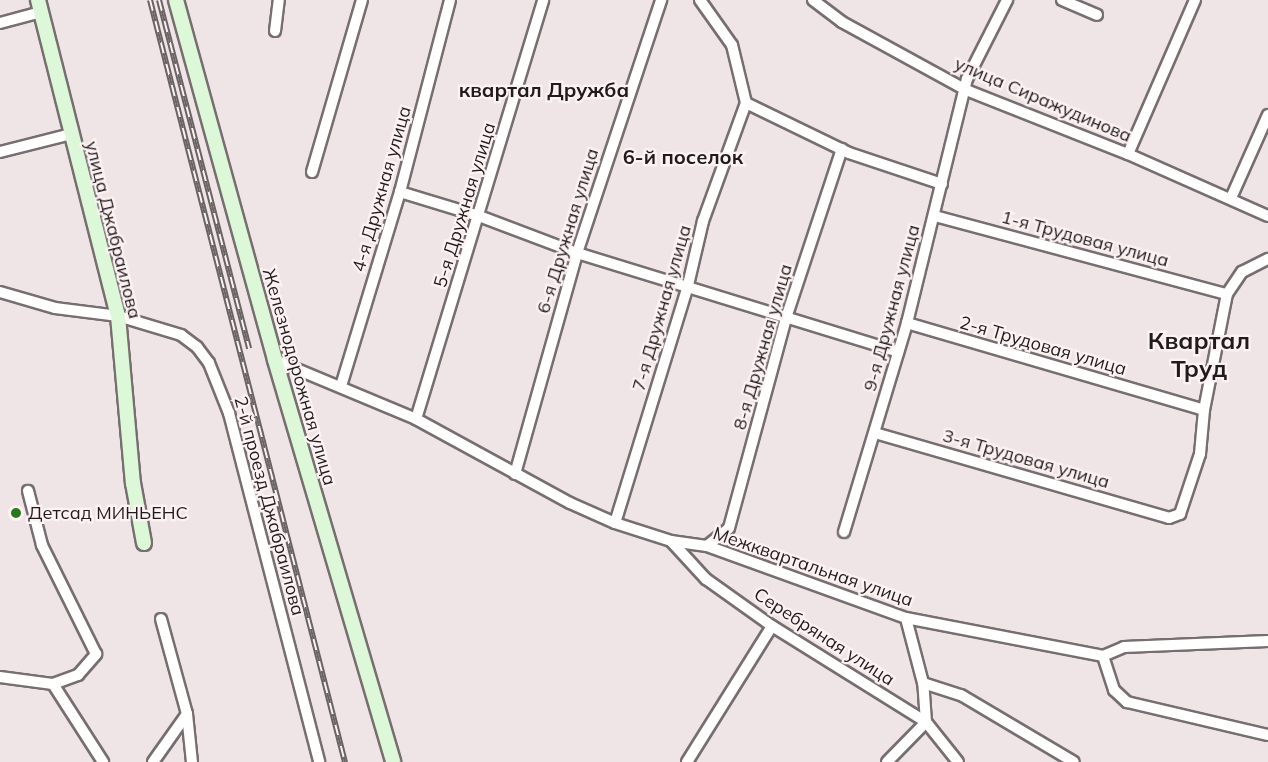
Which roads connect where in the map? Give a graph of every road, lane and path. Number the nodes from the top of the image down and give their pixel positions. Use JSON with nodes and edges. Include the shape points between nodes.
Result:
{"nodes":[{"id":1,"x":176,"y":0,"type":"edge"},
{"id":2,"x":279,"y":0,"type":"edge"},
{"id":3,"x":362,"y":0,"type":"edge"},
{"id":4,"x":450,"y":0,"type":"edge"},
{"id":5,"x":543,"y":0,"type":"edge"},
{"id":6,"x":661,"y":0,"type":"edge"},
{"id":7,"x":700,"y":0,"type":"edge"},
{"id":8,"x":813,"y":0,"type":"edge"},
{"id":9,"x":1007,"y":0,"type":"edge"},
{"id":10,"x":1062,"y":0,"type":"edge"},
{"id":11,"x":1195,"y":0,"type":"edge"},
{"id":12,"x":39,"y":6,"type":"edge"},
{"id":13,"x":1097,"y":15,"type":"dead end"},
{"id":14,"x":0,"y":23,"type":"edge"},
{"id":15,"x":275,"y":31,"type":"dead end"},
{"id":16,"x":966,"y":90,"type":"junction"},
{"id":17,"x":746,"y":103,"type":"junction"},
{"id":18,"x":1268,"y":115,"type":"edge"},
{"id":19,"x":71,"y":134,"type":"junction"},
{"id":20,"x":842,"y":149,"type":"junction"},
{"id":21,"x":0,"y":152,"type":"edge"},
{"id":22,"x":1128,"y":154,"type":"junction"},
{"id":23,"x":312,"y":172,"type":"dead end"},
{"id":24,"x":942,"y":184,"type":"junction"},
{"id":25,"x":400,"y":192,"type":"junction"},
{"id":26,"x":1230,"y":198,"type":"junction"},
{"id":27,"x":479,"y":216,"type":"junction"},
{"id":28,"x":935,"y":216,"type":"junction"},
{"id":29,"x":1268,"y":216,"type":"edge"},
{"id":30,"x":577,"y":253,"type":"junction"},
{"id":31,"x":1268,"y":259,"type":"edge"},
{"id":32,"x":688,"y":285,"type":"junction"},
{"id":33,"x":0,"y":292,"type":"edge"},
{"id":34,"x":1227,"y":294,"type":"junction"},
{"id":35,"x":118,"y":315,"type":"junction"},
{"id":36,"x":786,"y":318,"type":"junction"},
{"id":37,"x":907,"y":323,"type":"junction"},
{"id":38,"x":898,"y":352,"type":"junction"},
{"id":39,"x":274,"y":360,"type":"junction"},
{"id":40,"x":341,"y":386,"type":"junction"},
{"id":41,"x":1204,"y":410,"type":"junction"},
{"id":42,"x":416,"y":419,"type":"junction"},
{"id":43,"x":875,"y":433,"type":"junction"},
{"id":44,"x":515,"y":474,"type":"junction"},
{"id":45,"x":27,"y":491,"type":"dead end"},
{"id":46,"x":615,"y":523,"type":"junction"},
{"id":47,"x":844,"y":532,"type":"dead end"},
{"id":48,"x":670,"y":541,"type":"junction"},
{"id":49,"x":144,"y":543,"type":"dead end"},
{"id":50,"x":707,"y":546,"type":"junction"},
{"id":51,"x":906,"y":618,"type":"junction"},
{"id":52,"x":161,"y":619,"type":"dead end"},
{"id":53,"x":772,"y":626,"type":"junction"},
{"id":54,"x":1268,"y":641,"type":"edge"},
{"id":55,"x":1103,"y":656,"type":"junction"},
{"id":56,"x":0,"y":676,"type":"edge"},
{"id":57,"x":923,"y":683,"type":"junction"},
{"id":58,"x":53,"y":684,"type":"junction"},
{"id":59,"x":187,"y":714,"type":"junction"},
{"id":60,"x":926,"y":723,"type":"junction"},
{"id":61,"x":1268,"y":735,"type":"edge"},
{"id":62,"x":103,"y":762,"type":"edge"},
{"id":63,"x":153,"y":762,"type":"edge"},
{"id":64,"x":192,"y":762,"type":"edge"},
{"id":65,"x":318,"y":762,"type":"edge"},
{"id":66,"x":393,"y":762,"type":"edge"},
{"id":67,"x":687,"y":762,"type":"edge"},
{"id":68,"x":887,"y":762,"type":"edge"},
{"id":69,"x":958,"y":762,"type":"edge"},
{"id":70,"x":1074,"y":762,"type":"edge"}],
"edges":[{"from":1,"to":39,"type":"street","name":"Железнодорожная улица"},
{"from":2,"to":15,"type":"street"},
{"from":3,"to":23,"type":"street"},
{"from":4,"to":25,"type":"street","name":"4-я Дружная улица"},
{"from":5,"to":27,"type":"street","name":"5-я Дружная улица"},
{"from":6,"to":30,"type":"street","name":"6-я Дружная улица"},
{"from":7,"to":17,"type":"street","via":[[732,45]]},
{"from":8,"to":16,"type":"street","name":"улица Сиражудинова","via":[[842,22]]},
{"from":9,"to":16,"type":"street","name":"9-я Дружная улица","via":[[967,79]]},
{"from":10,"to":13,"type":"street"},
{"from":11,"to":22,"type":"street"},
{"from":12,"to":14,"type":"street"},
{"from":12,"to":19,"type":"street","name":"улица Джабраилова"},
{"from":16,"to":22,"type":"street","name":"улица Сиражудинова"},
{"from":16,"to":24,"type":"street","name":"9-я Дружная улица"},
{"from":17,"to":20,"type":"street"},
{"from":17,"to":32,"type":"street","name":"7-я Дружная улица","via":[[703,221]]},
{"from":18,"to":26,"type":"street"},
{"from":19,"to":21,"type":"street"},
{"from":19,"to":35,"type":"street","name":"улица Джабраилова"},
{"from":20,"to":24,"type":"street"},
{"from":20,"to":36,"type":"street","name":"8-я Дружная улица"},
{"from":22,"to":26,"type":"street","name":"улица Сиражудинова"},
{"from":24,"to":28,"type":"street","name":"9-я Дружная улица"},
{"from":25,"to":27,"type":"street"},
{"from":25,"to":40,"type":"street","name":"4-я Дружная улица"},
{"from":26,"to":29,"type":"street","name":"улица Сиражудинова"},
{"from":27,"to":30,"type":"street"},
{"from":27,"to":42,"type":"street","name":"5-я Дружная улица"},
{"from":28,"to":34,"type":"street","name":"1-я Трудовая улица"},
{"from":28,"to":37,"type":"street","name":"9-я Дружная улица"},
{"from":30,"to":32,"type":"street"},
{"from":30,"to":44,"type":"street","name":"6-я Дружная улица"},
{"from":31,"to":34,"type":"street","via":[[1242,272]]},
{"from":32,"to":36,"type":"street"},
{"from":32,"to":46,"type":"street","name":"7-я Дружная улица"},
{"from":33,"to":35,"type":"street","name":"2-й проезд Джабраилова","via":[[37,305]]},
{"from":34,"to":41,"type":"street"},
{"from":35,"to":49,"type":"street","name":"улица Джабраилова","via":[[133,483]]},
{"from":35,"to":65,"type":"street","name":"2-й проезд Джабраилова","via":[[181,335],[197,346],[209,363],[232,424]]},
{"from":36,"to":38,"type":"street"},
{"from":36,"to":50,"type":"street","name":"8-я Дружная улица","via":[[729,528]]},
{"from":37,"to":38,"type":"street","name":"9-я Дружная улица"},
{"from":37,"to":41,"type":"street","name":"2-я Трудовая улица"},
{"from":38,"to":43,"type":"street","name":"9-я Дружная улица"},
{"from":39,"to":40,"type":"street","name":"Межквартальная улица"},
{"from":39,"to":66,"type":"street","name":"Железнодорожная улица"},
{"from":40,"to":42,"type":"street","name":"Межквартальная улица"},
{"from":41,"to":43,"type":"street","name":"3-я Трудовая улица","via":[[1200,454],[1185,505],[1180,514],[1169,518]]},
{"from":42,"to":44,"type":"street","name":"Межквартальная улица"},
{"from":43,"to":47,"type":"street","name":"9-я Дружная улица"},
{"from":44,"to":46,"type":"street","name":"Межквартальная улица"},
{"from":45,"to":58,"type":"street","via":[[42,545],[95,648],[87,669]]},
{"from":46,"to":48,"type":"street","name":"Межквартальная улица"},
{"from":48,"to":50,"type":"street","name":"Межквартальная улица"},
{"from":48,"to":53,"type":"street","name":"Серебряная улица","via":[[706,579]]},
{"from":50,"to":51,"type":"street","name":"Межквартальная улица"},
{"from":51,"to":55,"type":"street","name":"Межквартальная улица"},
{"from":51,"to":57,"type":"street"},
{"from":52,"to":59,"type":"street"},
{"from":53,"to":60,"type":"street","name":"Серебряная улица"},
{"from":53,"to":67,"type":"street"},
{"from":54,"to":55,"type":"street","name":"Межквартальная улица","via":[[1124,647]]},
{"from":55,"to":61,"type":"street","via":[[1113,690],[1126,702]]},
{"from":56,"to":58,"type":"street"},
{"from":57,"to":60,"type":"street"},
{"from":57,"to":70,"type":"street","via":[[961,694]]},
{"from":58,"to":62,"type":"street"},
{"from":59,"to":63,"type":"street"},
{"from":59,"to":64,"type":"street"},
{"from":60,"to":68,"type":"street"},
{"from":60,"to":69,"type":"street","name":"Серебряная улица"}]}
